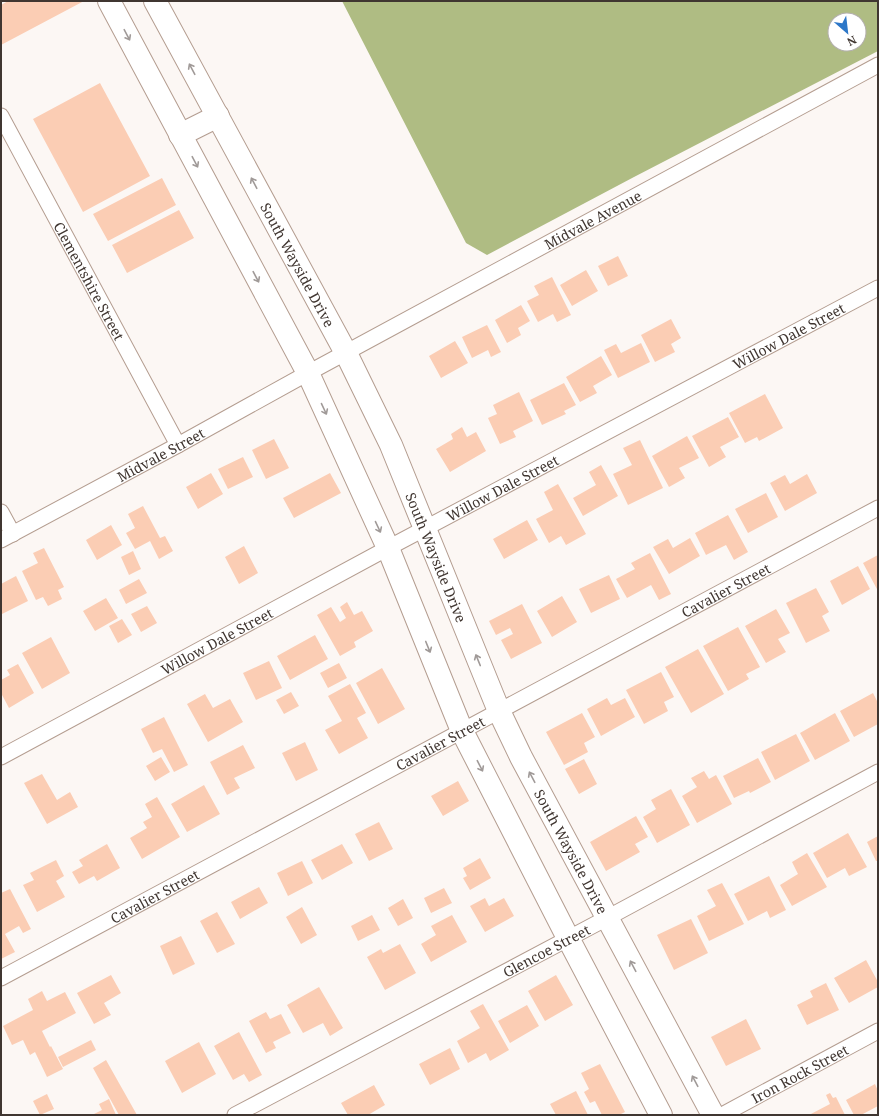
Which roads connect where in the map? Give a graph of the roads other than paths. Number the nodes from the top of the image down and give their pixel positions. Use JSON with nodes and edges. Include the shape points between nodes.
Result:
{"nodes":[{"id":1,"x":109,"y":1,"type":"edge"},
{"id":2,"x":155,"y":1,"type":"edge"},
{"id":3,"x":878,"y":65,"type":"edge"},
{"id":4,"x":1,"y":116,"type":"edge"},
{"id":5,"x":218,"y":116,"type":"junction"},
{"id":6,"x":180,"y":135,"type":"junction"},
{"id":7,"x":878,"y":288,"type":"edge"},
{"id":8,"x":346,"y":352,"type":"junction"},
{"id":9,"x":308,"y":373,"type":"junction"},
{"id":10,"x":178,"y":445,"type":"junction"},
{"id":11,"x":878,"y":508,"type":"edge"},
{"id":12,"x":1,"y":512,"type":"edge"},
{"id":13,"x":424,"y":529,"type":"junction"},
{"id":14,"x":7,"y":537,"type":"edge"},
{"id":15,"x":388,"y":548,"type":"junction"},
{"id":16,"x":499,"y":711,"type":"junction"},
{"id":17,"x":462,"y":731,"type":"junction"},
{"id":18,"x":1,"y":757,"type":"edge"},
{"id":19,"x":878,"y":772,"type":"edge"},
{"id":20,"x":607,"y":918,"type":"junction"},
{"id":21,"x":568,"y":938,"type":"junction"},
{"id":22,"x":1,"y":978,"type":"edge"},
{"id":23,"x":878,"y":1032,"type":"edge"},
{"id":24,"x":235,"y":1115,"type":"edge"},
{"id":25,"x":661,"y":1115,"type":"edge"},
{"id":26,"x":713,"y":1115,"type":"edge"},
{"id":27,"x":722,"y":1115,"type":"edge"}],
"edges":[{"from":1,"to":6,"type":"main road","one_way":true},
{"from":5,"to":2,"type":"main road","name":"South Wayside Drive","one_way":true},
{"from":3,"to":8,"type":"street","name":"Midvale Avenue"},
{"from":4,"to":10,"type":"street","name":"Clementshire Street"},
{"from":5,"to":6,"type":"main road"},
{"from":8,"to":5,"type":"main road","name":"South Wayside Drive","one_way":true},
{"from":6,"to":9,"type":"main road","one_way":true},
{"from":7,"to":13,"type":"street","name":"Willow Dale Street"},
{"from":8,"to":9,"type":"street","name":"Midvale Avenue"},
{"from":8,"to":13,"type":"main road","name":"South Wayside Drive","via":[[391,445]]},
{"from":9,"to":10,"type":"street","name":"Midvale Street"},
{"from":9,"to":15,"type":"main road","one_way":true},
{"from":10,"to":14,"type":"street","name":"Midvale Street"},
{"from":11,"to":16,"type":"street","name":"Cavalier Street"},
{"from":12,"to":14,"type":"street"},
{"from":13,"to":15,"type":"street","name":"Willow Dale Street"},
{"from":16,"to":13,"type":"main road","name":"South Wayside Drive","one_way":true},
{"from":15,"to":17,"type":"main road","one_way":true},
{"from":15,"to":18,"type":"street","name":"Willow Dale Street"},
{"from":16,"to":17,"type":"street","name":"Cavalier Street"},
{"from":20,"to":16,"type":"main road","name":"South Wayside Drive","one_way":true},
{"from":17,"to":21,"type":"main road","one_way":true},
{"from":17,"to":22,"type":"street","name":"Cavalier Street"},
{"from":19,"to":20,"type":"street","name":"Glencoe Street"},
{"from":20,"to":21,"type":"street","name":"Glencoe Street"},
{"from":26,"to":20,"type":"main road","name":"South Wayside Drive","one_way":true},
{"from":21,"to":24,"type":"street","name":"Glencoe Street"},
{"from":21,"to":25,"type":"main road"},
{"from":23,"to":27,"type":"street","name":"Iron Rock Street"}]}
